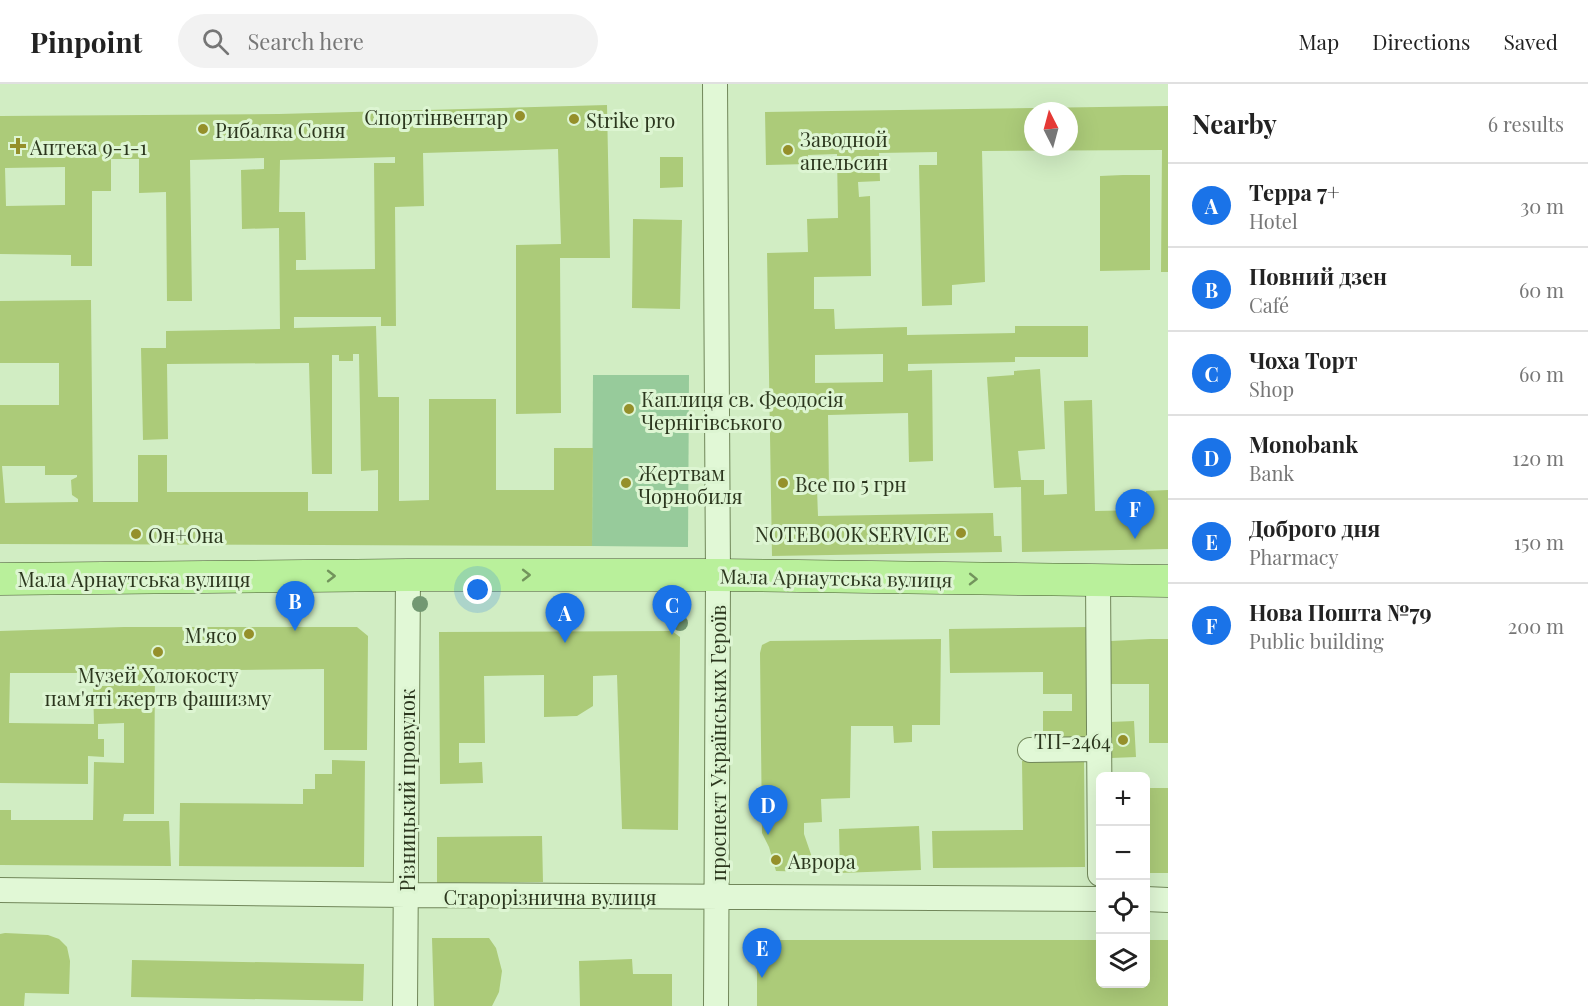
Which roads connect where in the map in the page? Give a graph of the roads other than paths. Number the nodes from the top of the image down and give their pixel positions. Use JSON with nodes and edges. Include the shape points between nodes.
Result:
{"nodes":[{"id":1,"x":715,"y":84,"type":"edge"},
{"id":2,"x":408,"y":575,"type":"junction"},
{"id":3,"x":718,"y":575,"type":"junction"},
{"id":4,"x":0,"y":579,"type":"edge"},
{"id":5,"x":1098,"y":580,"type":"junction"},
{"id":6,"x":1168,"y":581,"type":"edge"},
{"id":7,"x":1099,"y":749,"type":"junction"},
{"id":8,"x":1030,"y":750,"type":"dead end"},
{"id":9,"x":1100,"y":826,"type":"edge"},
{"id":10,"x":0,"y":890,"type":"edge"},
{"id":11,"x":406,"y":896,"type":"junction"},
{"id":12,"x":717,"y":897,"type":"junction"},
{"id":13,"x":1096,"y":899,"type":"edge"},
{"id":14,"x":1150,"y":899,"type":"edge"},
{"id":15,"x":1168,"y":900,"type":"edge"},
{"id":16,"x":405,"y":1006,"type":"edge"},
{"id":17,"x":716,"y":1006,"type":"edge"}],
"edges":[{"from":1,"to":3,"type":"street","name":"проспект Українських Героїв"},
{"from":2,"to":3,"type":"main road","name":"Мала Арнаутська вулиця","one_way":true},
{"from":4,"to":2,"type":"main road","name":"Мала Арнаутська вулиця","one_way":true},
{"from":2,"to":11,"type":"street","name":"Різницький провулок"},
{"from":3,"to":5,"type":"main road","name":"Мала Арнаутська вулиця","one_way":true},
{"from":3,"to":12,"type":"street","name":"проспект Українських Героїв"},
{"from":5,"to":6,"type":"main road","name":"Мала Арнаутська вулиця"},
{"from":5,"to":7,"type":"street"},
{"from":7,"to":8,"type":"street"},
{"from":7,"to":9,"type":"street"},
{"from":10,"to":11,"type":"street","name":"Старорізнична вулиця"},
{"from":11,"to":12,"type":"street","name":"Старорізнична вулиця"},
{"from":11,"to":16,"type":"street","name":"Різницький провулок"},
{"from":12,"to":13,"type":"street","name":"Старорізнична вулиця"},
{"from":12,"to":17,"type":"street","name":"проспект Українських Героїв"},
{"from":14,"to":15,"type":"street"}]}
